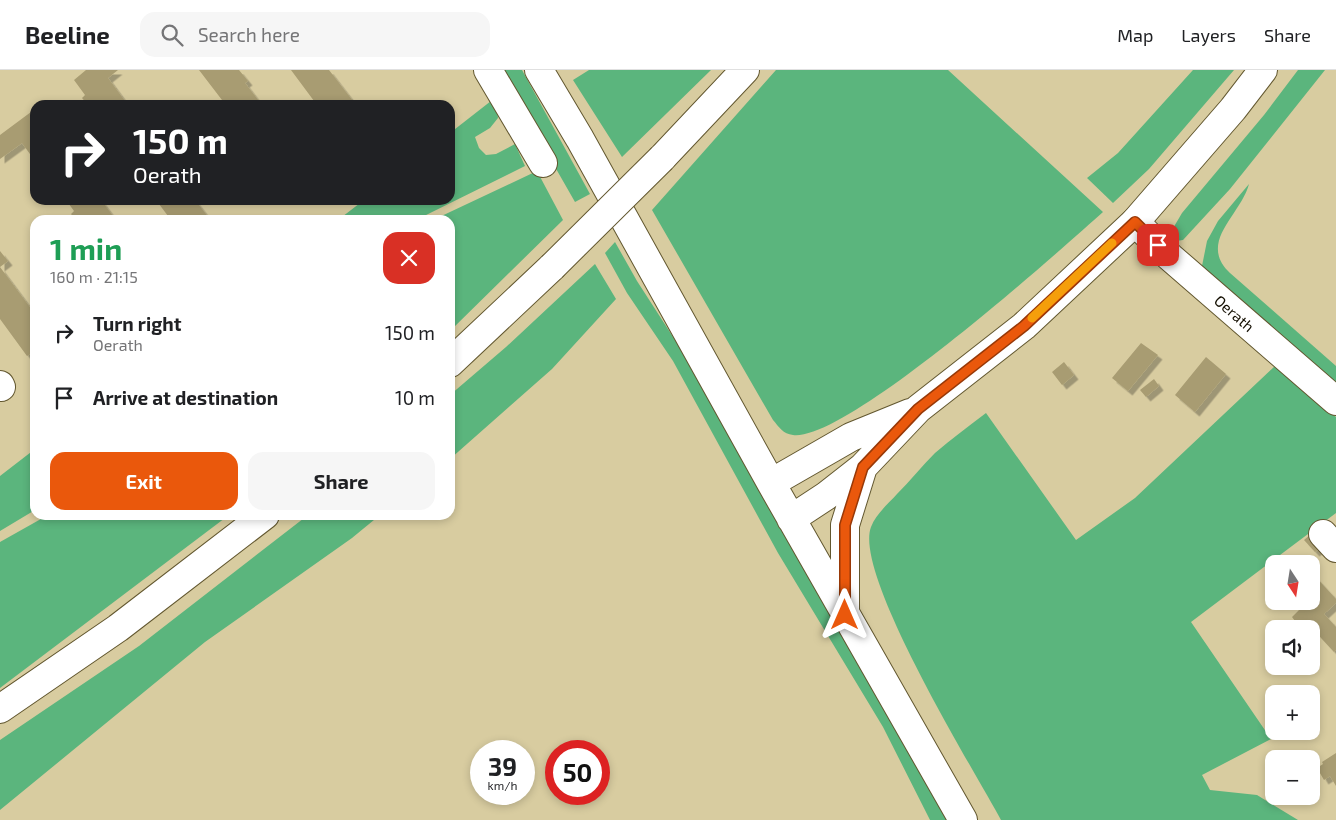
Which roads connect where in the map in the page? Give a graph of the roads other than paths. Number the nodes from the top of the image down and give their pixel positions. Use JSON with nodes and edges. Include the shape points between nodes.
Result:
{"nodes":[{"id":1,"x":488,"y":70,"type":"edge"},
{"id":2,"x":539,"y":70,"type":"edge"},
{"id":3,"x":745,"y":70,"type":"edge"},
{"id":4,"x":1262,"y":70,"type":"edge"},
{"id":5,"x":543,"y":164,"type":"dead end"},
{"id":6,"x":1135,"y":222,"type":"junction"},
{"id":7,"x":455,"y":358,"type":"edge"},
{"id":8,"x":1336,"y":401,"type":"edge"},
{"id":9,"x":918,"y":409,"type":"junction"},
{"id":10,"x":863,"y":467,"type":"junction"},
{"id":11,"x":771,"y":483,"type":"junction"},
{"id":12,"x":791,"y":519,"type":"junction"},
{"id":13,"x":258,"y":520,"type":"edge"},
{"id":14,"x":845,"y":615,"type":"junction"},
{"id":15,"x":0,"y":709,"type":"edge"},
{"id":16,"x":963,"y":820,"type":"edge"}],
"edges":[{"from":1,"to":5,"type":"main road"},
{"from":2,"to":11,"type":"main road"},
{"from":3,"to":7,"type":"main road","bridge":true,"via":[[552,268]]},
{"from":4,"to":6,"type":"main road","via":[[1233,109]]},
{"from":6,"to":8,"type":"main road","name":"Oerath","via":[[1170,257]]},
{"from":6,"to":9,"type":"main road","via":[[1024,326]]},
{"from":9,"to":10,"type":"main road"},
{"from":9,"to":11,"type":"main road","via":[[851,437]]},
{"from":10,"to":12,"type":"main road"},
{"from":10,"to":14,"type":"main road","via":[[845,525]]},
{"from":11,"to":12,"type":"main road"},
{"from":12,"to":14,"type":"main road"},
{"from":13,"to":15,"type":"main road","via":[[118,628]]},
{"from":14,"to":16,"type":"main road"}]}
